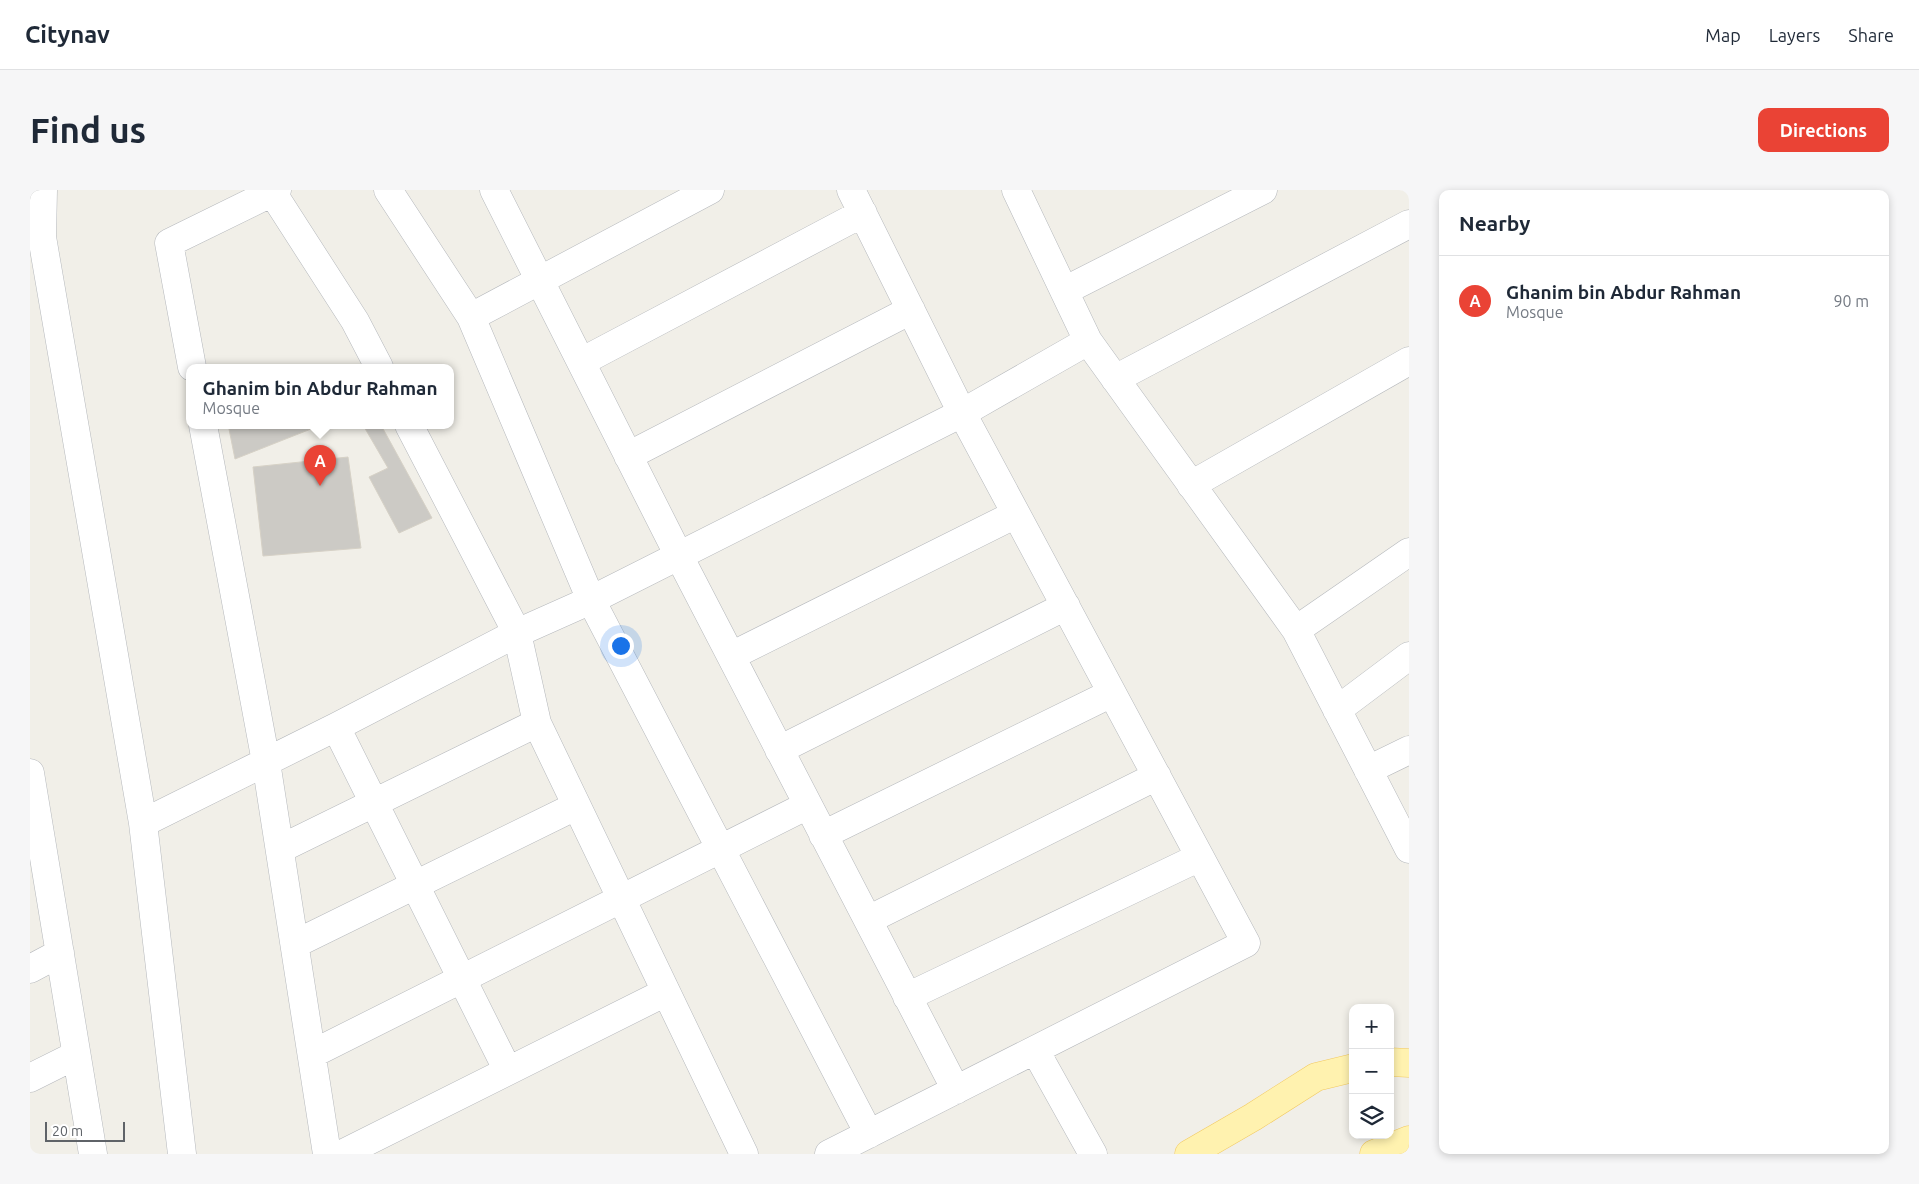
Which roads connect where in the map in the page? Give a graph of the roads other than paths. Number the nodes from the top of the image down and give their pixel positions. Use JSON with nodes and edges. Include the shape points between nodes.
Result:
{"nodes":[{"id":1,"x":43,"y":190,"type":"edge"},
{"id":2,"x":388,"y":190,"type":"edge"},
{"id":3,"x":494,"y":190,"type":"edge"},
{"id":4,"x":710,"y":190,"type":"edge"},
{"id":5,"x":1263,"y":190,"type":"edge"},
{"id":6,"x":275,"y":191,"type":"edge"},
{"id":7,"x":1023,"y":192,"type":"edge"},
{"id":8,"x":857,"y":202,"type":"edge"},
{"id":9,"x":1409,"y":224,"type":"edge"},
{"id":10,"x":539,"y":280,"type":"junction"},
{"id":11,"x":1064,"y":291,"type":"junction"},
{"id":12,"x":911,"y":310,"type":"junction"},
{"id":13,"x":471,"y":317,"type":"junction"},
{"id":14,"x":1088,"y":341,"type":"junction"},
{"id":15,"x":1409,"y":361,"type":"edge"},
{"id":16,"x":581,"y":362,"type":"junction"},
{"id":17,"x":191,"y":364,"type":"edge"},
{"id":18,"x":377,"y":364,"type":"edge"},
{"id":19,"x":1116,"y":379,"type":"junction"},
{"id":20,"x":962,"y":413,"type":"junction"},
{"id":21,"x":204,"y":429,"type":"edge"},
{"id":22,"x":411,"y":429,"type":"edge"},
{"id":23,"x":628,"y":456,"type":"junction"},
{"id":24,"x":1192,"y":485,"type":"junction"},
{"id":25,"x":1016,"y":514,"type":"junction"},
{"id":26,"x":1409,"y":552,"type":"edge"},
{"id":27,"x":679,"y":556,"type":"junction"},
{"id":28,"x":591,"y":600,"type":"junction"},
{"id":29,"x":1066,"y":606,"type":"junction"},
{"id":30,"x":1296,"y":630,"type":"junction"},
{"id":31,"x":516,"y":633,"type":"junction"},
{"id":32,"x":730,"y":656,"type":"junction"},
{"id":33,"x":1409,"y":656,"type":"edge"},
{"id":34,"x":1112,"y":693,"type":"junction"},
{"id":35,"x":1337,"y":710,"type":"junction"},
{"id":36,"x":537,"y":723,"type":"junction"},
{"id":37,"x":336,"y":727,"type":"junction"},
{"id":38,"x":779,"y":750,"type":"junction"},
{"id":39,"x":1409,"y":750,"type":"edge"},
{"id":40,"x":266,"y":762,"type":"junction"},
{"id":41,"x":1368,"y":770,"type":"junction"},
{"id":42,"x":30,"y":773,"type":"edge"},
{"id":43,"x":1157,"y":776,"type":"junction"},
{"id":44,"x":374,"y":803,"type":"junction"},
{"id":45,"x":808,"y":805,"type":"junction"},
{"id":46,"x":576,"y":806,"type":"junction"},
{"id":47,"x":143,"y":822,"type":"junction"},
{"id":48,"x":823,"y":835,"type":"junction"},
{"id":49,"x":280,"y":849,"type":"junction"},
{"id":50,"x":721,"y":849,"type":"junction"},
{"id":51,"x":1409,"y":849,"type":"edge"},
{"id":52,"x":1200,"y":857,"type":"junction"},
{"id":53,"x":37,"y":862,"type":"edge"},
{"id":54,"x":415,"y":885,"type":"junction"},
{"id":55,"x":621,"y":899,"type":"junction"},
{"id":56,"x":868,"y":920,"type":"junction"},
{"id":57,"x":294,"y":944,"type":"junction"},
{"id":58,"x":60,"y":953,"type":"junction"},
{"id":59,"x":30,"y":969,"type":"edge"},
{"id":60,"x":462,"y":979,"type":"junction"},
{"id":61,"x":666,"y":992,"type":"junction"},
{"id":62,"x":908,"y":997,"type":"junction"},
{"id":63,"x":1035,"y":1050,"type":"junction"},
{"id":64,"x":312,"y":1054,"type":"junction"},
{"id":65,"x":76,"y":1056,"type":"junction"},
{"id":66,"x":1394,"y":1062,"type":"edge"},
{"id":67,"x":1409,"y":1063,"type":"edge"},
{"id":68,"x":1349,"y":1069,"type":"edge"},
{"id":69,"x":508,"y":1071,"type":"junction"},
{"id":70,"x":30,"y":1078,"type":"edge"},
{"id":71,"x":956,"y":1090,"type":"junction"},
{"id":72,"x":869,"y":1134,"type":"junction"},
{"id":73,"x":1409,"y":1140,"type":"edge"},
{"id":74,"x":178,"y":1152,"type":"edge"},
{"id":75,"x":93,"y":1154,"type":"edge"},
{"id":76,"x":327,"y":1154,"type":"edge"},
{"id":77,"x":342,"y":1154,"type":"edge"},
{"id":78,"x":744,"y":1154,"type":"edge"},
{"id":79,"x":829,"y":1154,"type":"edge"},
{"id":80,"x":1093,"y":1154,"type":"edge"},
{"id":81,"x":1189,"y":1154,"type":"edge"},
{"id":82,"x":1374,"y":1154,"type":"edge"}],
"edges":[{"from":1,"to":47,"type":"street","via":[[42,237]]},
{"from":2,"to":13,"type":"street"},
{"from":3,"to":10,"type":"street"},
{"from":4,"to":10,"type":"street"},
{"from":5,"to":11,"type":"street"},
{"from":6,"to":17,"type":"street","via":[[169,243]]},
{"from":6,"to":18,"type":"street","via":[[355,321]]},
{"from":7,"to":11,"type":"street"},
{"from":8,"to":12,"type":"street"},
{"from":8,"to":16,"type":"street"},
{"from":9,"to":19,"type":"street"},
{"from":10,"to":13,"type":"street"},
{"from":10,"to":16,"type":"street"},
{"from":11,"to":14,"type":"street"},
{"from":12,"to":20,"type":"street"},
{"from":12,"to":23,"type":"street"},
{"from":13,"to":28,"type":"street"},
{"from":14,"to":19,"type":"street"},
{"from":14,"to":20,"type":"street"},
{"from":15,"to":24,"type":"street"},
{"from":16,"to":23,"type":"street"},
{"from":19,"to":24,"type":"street"},
{"from":20,"to":25,"type":"street"},
{"from":20,"to":27,"type":"street"},
{"from":21,"to":40,"type":"street"},
{"from":22,"to":31,"type":"street"},
{"from":23,"to":27,"type":"street"},
{"from":24,"to":30,"type":"street"},
{"from":25,"to":29,"type":"street"},
{"from":25,"to":32,"type":"street"},
{"from":26,"to":30,"type":"street"},
{"from":27,"to":28,"type":"street"},
{"from":27,"to":32,"type":"street"},
{"from":28,"to":31,"type":"street"},
{"from":28,"to":50,"type":"street"},
{"from":29,"to":34,"type":"street"},
{"from":29,"to":38,"type":"street"},
{"from":30,"to":35,"type":"street"},
{"from":31,"to":36,"type":"street"},
{"from":31,"to":37,"type":"street"},
{"from":32,"to":38,"type":"street"},
{"from":33,"to":35,"type":"street"},
{"from":34,"to":43,"type":"street"},
{"from":34,"to":48,"type":"street"},
{"from":35,"to":41,"type":"street"},
{"from":36,"to":44,"type":"street"},
{"from":36,"to":46,"type":"street"},
{"from":37,"to":40,"type":"street"},
{"from":37,"to":44,"type":"street"},
{"from":38,"to":45,"type":"street"},
{"from":39,"to":41,"type":"street"},
{"from":40,"to":47,"type":"street"},
{"from":40,"to":49,"type":"street"},
{"from":41,"to":51,"type":"street"},
{"from":42,"to":53,"type":"street"},
{"from":43,"to":52,"type":"street"},
{"from":43,"to":56,"type":"street"},
{"from":44,"to":49,"type":"street"},
{"from":44,"to":54,"type":"street"},
{"from":45,"to":48,"type":"street"},
{"from":45,"to":50,"type":"street"},
{"from":46,"to":54,"type":"street"},
{"from":46,"to":55,"type":"street"},
{"from":47,"to":74,"type":"street"},
{"from":48,"to":56,"type":"street"},
{"from":49,"to":57,"type":"street"},
{"from":50,"to":55,"type":"street"},
{"from":50,"to":72,"type":"street"},
{"from":52,"to":62,"type":"street"},
{"from":52,"to":63,"type":"street","via":[[1246,943]]},
{"from":53,"to":58,"type":"street"},
{"from":54,"to":57,"type":"street"},
{"from":54,"to":60,"type":"street"},
{"from":55,"to":60,"type":"street"},
{"from":55,"to":61,"type":"street"},
{"from":56,"to":62,"type":"street"},
{"from":57,"to":64,"type":"street"},
{"from":58,"to":59,"type":"street"},
{"from":58,"to":65,"type":"street"},
{"from":60,"to":64,"type":"street"},
{"from":60,"to":69,"type":"street"},
{"from":61,"to":69,"type":"street"},
{"from":61,"to":78,"type":"street"},
{"from":62,"to":71,"type":"street"},
{"from":63,"to":71,"type":"street"},
{"from":63,"to":80,"type":"street"},
{"from":64,"to":76,"type":"street"},
{"from":65,"to":70,"type":"street"},
{"from":65,"to":75,"type":"street"},
{"from":66,"to":67,"type":"main road"},
{"from":68,"to":81,"type":"main road","via":[[1316,1077]]},
{"from":69,"to":77,"type":"street"},
{"from":71,"to":72,"type":"street"},
{"from":72,"to":79,"type":"street"},
{"from":73,"to":82,"type":"main road"}]}
